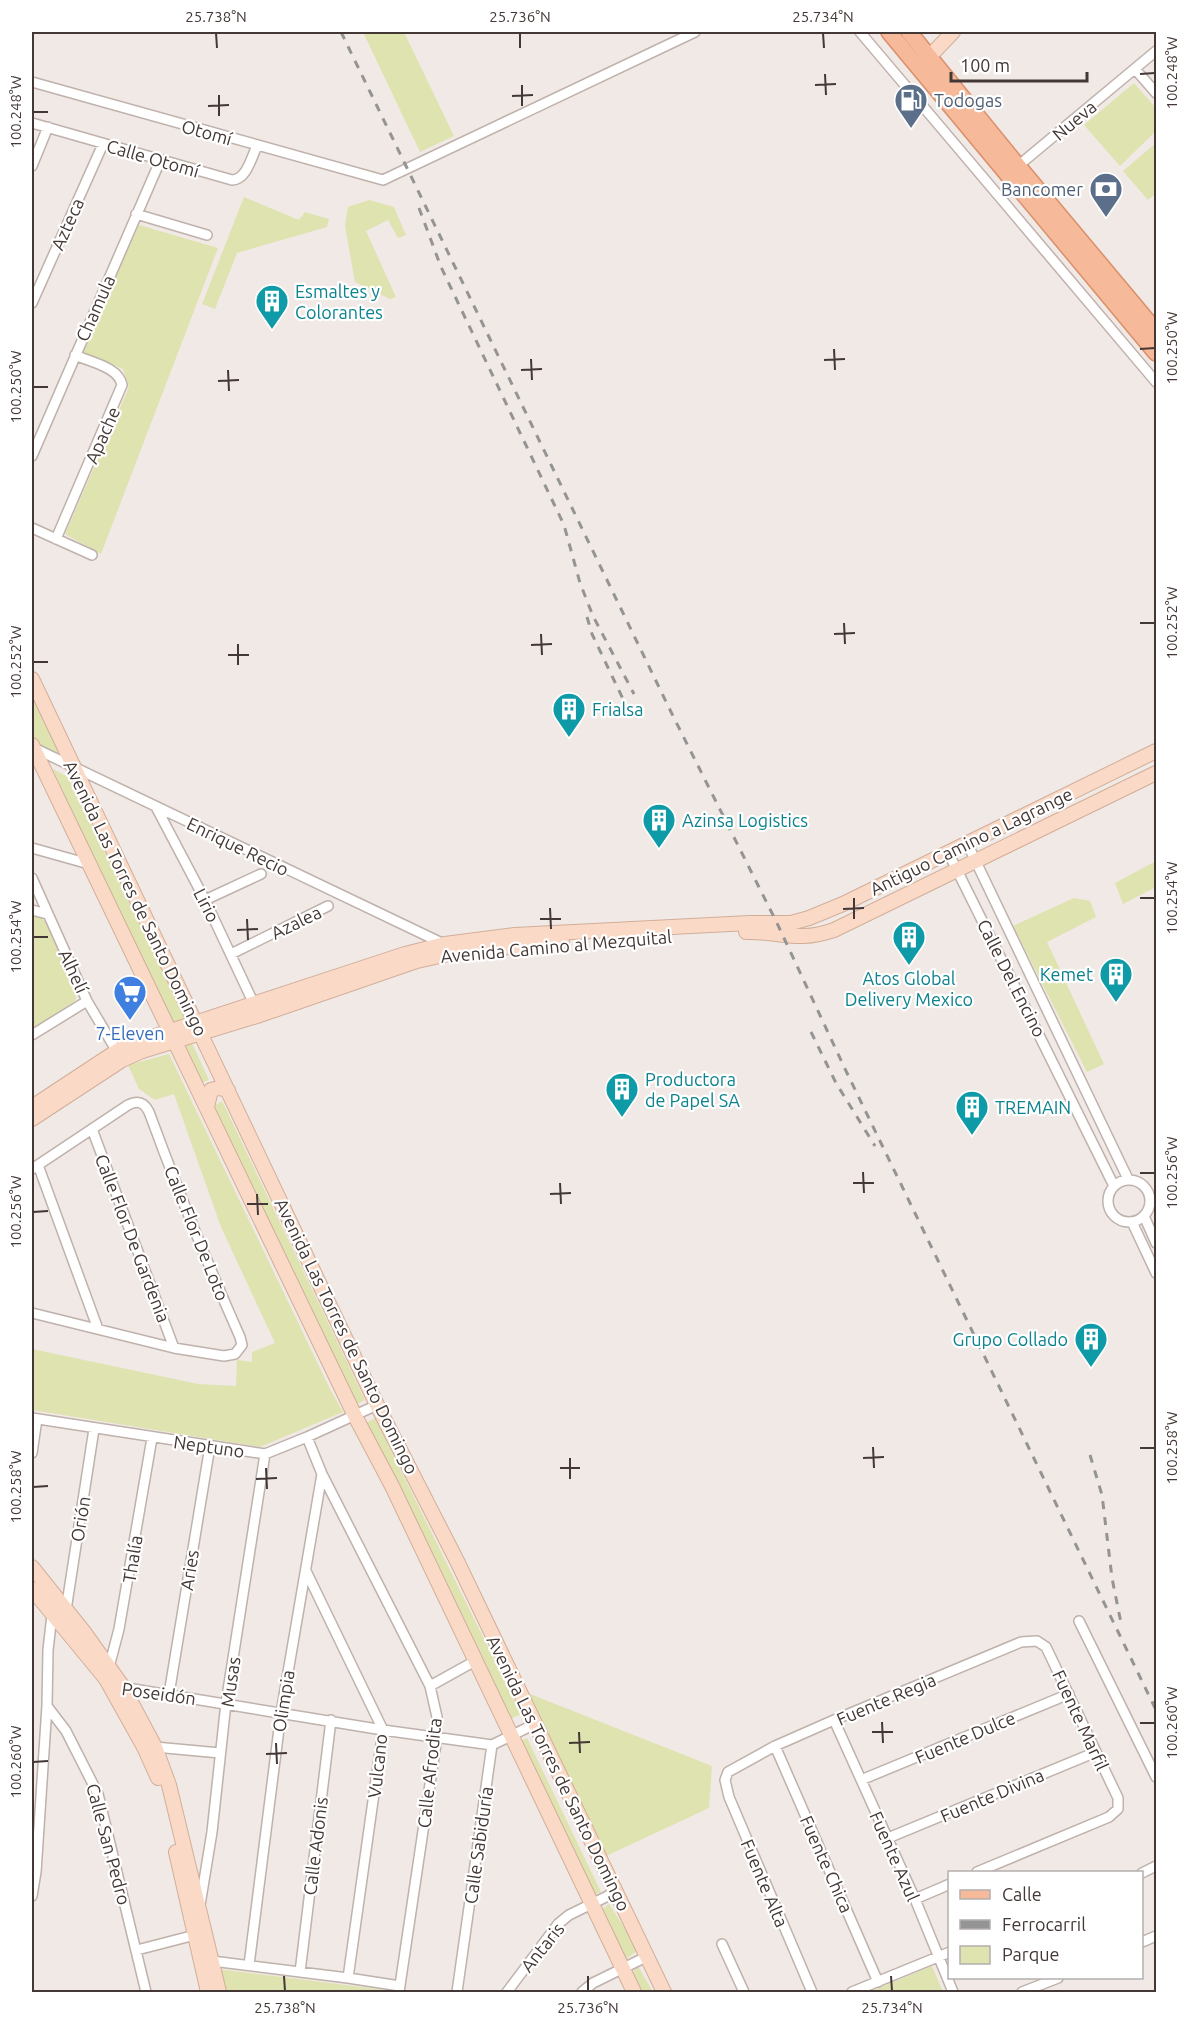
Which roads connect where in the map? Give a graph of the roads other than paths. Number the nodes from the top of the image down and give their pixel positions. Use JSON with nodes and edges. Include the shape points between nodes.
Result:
{"nodes":[{"id":1,"x":695,"y":32,"type":"edge"},
{"id":2,"x":860,"y":32,"type":"edge"},
{"id":3,"x":890,"y":32,"type":"edge"},
{"id":4,"x":909,"y":32,"type":"edge"},
{"id":5,"x":953,"y":32,"type":"edge"},
{"id":6,"x":1156,"y":51,"type":"edge"},
{"id":7,"x":930,"y":56,"type":"junction"},
{"id":8,"x":1135,"y":69,"type":"junction"},
{"id":9,"x":921,"y":70,"type":"junction"},
{"id":10,"x":32,"y":82,"type":"edge"},
{"id":11,"x":1156,"y":93,"type":"edge"},
{"id":12,"x":32,"y":123,"type":"edge"},
{"id":13,"x":48,"y":127,"type":"junction"},
{"id":14,"x":103,"y":144,"type":"junction"},
{"id":15,"x":257,"y":146,"type":"junction"},
{"id":16,"x":160,"y":161,"type":"junction"},
{"id":17,"x":32,"y":166,"type":"edge"},
{"id":18,"x":1018,"y":166,"type":"junction"},
{"id":19,"x":136,"y":214,"type":"junction"},
{"id":20,"x":207,"y":235,"type":"dead end"},
{"id":21,"x":32,"y":303,"type":"edge"},
{"id":22,"x":1156,"y":331,"type":"edge"},
{"id":23,"x":1156,"y":353,"type":"edge"},
{"id":24,"x":75,"y":355,"type":"junction"},
{"id":25,"x":1156,"y":382,"type":"edge"},
{"id":26,"x":32,"y":456,"type":"edge"},
{"id":27,"x":32,"y":528,"type":"edge"},
{"id":28,"x":56,"y":539,"type":"junction"},
{"id":29,"x":92,"y":555,"type":"dead end"},
{"id":30,"x":32,"y":679,"type":"edge"},
{"id":31,"x":32,"y":747,"type":"edge"},
{"id":32,"x":1156,"y":751,"type":"edge"},
{"id":33,"x":74,"y":768,"type":"junction"},
{"id":34,"x":1156,"y":773,"type":"edge"},
{"id":35,"x":156,"y":807,"type":"junction"},
{"id":36,"x":967,"y":843,"type":"junction"},
{"id":37,"x":32,"y":848,"type":"edge"},
{"id":38,"x":948,"y":852,"type":"junction"},
{"id":39,"x":977,"y":862,"type":"junction"},
{"id":40,"x":89,"y":864,"type":"junction"},
{"id":41,"x":958,"y":871,"type":"junction"},
{"id":42,"x":261,"y":874,"type":"dead end"},
{"id":43,"x":32,"y":878,"type":"edge"},
{"id":44,"x":205,"y":900,"type":"junction"},
{"id":45,"x":843,"y":904,"type":"junction"},
{"id":46,"x":328,"y":906,"type":"dead end"},
{"id":47,"x":32,"y":910,"type":"edge"},
{"id":48,"x":47,"y":914,"type":"junction"},
{"id":49,"x":852,"y":921,"type":"junction"},
{"id":50,"x":783,"y":924,"type":"joint"},
{"id":51,"x":790,"y":937,"type":"joint"},
{"id":52,"x":448,"y":949,"type":"junction"},
{"id":53,"x":231,"y":954,"type":"junction"},
{"id":54,"x":87,"y":1000,"type":"junction"},
{"id":55,"x":254,"y":1004,"type":"junction"},
{"id":56,"x":199,"y":1028,"type":"junction"},
{"id":57,"x":32,"y":1035,"type":"edge"},
{"id":58,"x":172,"y":1037,"type":"junction"},
{"id":59,"x":119,"y":1055,"type":"junction"},
{"id":60,"x":228,"y":1090,"type":"junction"},
{"id":61,"x":1089,"y":1097,"type":"junction"},
{"id":62,"x":1074,"y":1104,"type":"junction"},
{"id":63,"x":32,"y":1107,"type":"edge"},
{"id":64,"x":207,"y":1108,"type":"junction"},
{"id":65,"x":32,"y":1119,"type":"edge"},
{"id":66,"x":92,"y":1129,"type":"junction"},
{"id":67,"x":35,"y":1167,"type":"edge"},
{"id":68,"x":1128,"y":1179,"type":"junction"},
{"id":69,"x":1114,"y":1186,"type":"junction"},
{"id":70,"x":1144,"y":1216,"type":"junction"},
{"id":71,"x":1132,"y":1222,"type":"junction"},
{"id":72,"x":1156,"y":1243,"type":"edge"},
{"id":73,"x":1156,"y":1273,"type":"edge"},
{"id":74,"x":32,"y":1313,"type":"edge"},
{"id":75,"x":98,"y":1329,"type":"junction"},
{"id":76,"x":174,"y":1347,"type":"junction"},
{"id":77,"x":378,"y":1405,"type":"junction"},
{"id":78,"x":355,"y":1416,"type":"junction"},
{"id":79,"x":34,"y":1418,"type":"edge"},
{"id":80,"x":94,"y":1428,"type":"junction"},
{"id":81,"x":307,"y":1437,"type":"junction"},
{"id":82,"x":152,"y":1438,"type":"junction"},
{"id":83,"x":210,"y":1446,"type":"junction"},
{"id":84,"x":32,"y":1453,"type":"edge"},
{"id":85,"x":265,"y":1454,"type":"junction"},
{"id":86,"x":322,"y":1474,"type":"junction"},
{"id":87,"x":32,"y":1567,"type":"edge"},
{"id":88,"x":306,"y":1571,"type":"junction"},
{"id":89,"x":32,"y":1589,"type":"edge"},
{"id":90,"x":66,"y":1610,"type":"junction"},
{"id":91,"x":52,"y":1615,"type":"junction"},
{"id":92,"x":1079,"y":1621,"type":"dead end"},
{"id":93,"x":1046,"y":1647,"type":"joint"},
{"id":94,"x":475,"y":1661,"type":"junction"},
{"id":95,"x":112,"y":1680,"type":"junction"},
{"id":96,"x":430,"y":1686,"type":"junction"},
{"id":97,"x":169,"y":1694,"type":"junction"},
{"id":98,"x":1069,"y":1694,"type":"junction"},
{"id":99,"x":226,"y":1703,"type":"junction"},
{"id":100,"x":47,"y":1706,"type":"junction"},
{"id":101,"x":281,"y":1713,"type":"junction"},
{"id":102,"x":331,"y":1720,"type":"junction"},
{"id":103,"x":834,"y":1720,"type":"junction"},
{"id":104,"x":535,"y":1724,"type":"junction"},
{"id":105,"x":383,"y":1730,"type":"junction"},
{"id":106,"x":512,"y":1735,"type":"junction"},
{"id":107,"x":437,"y":1737,"type":"junction"},
{"id":108,"x":492,"y":1745,"type":"junction"},
{"id":109,"x":775,"y":1746,"type":"junction"},
{"id":110,"x":155,"y":1747,"type":"junction"},
{"id":111,"x":1096,"y":1752,"type":"junction"},
{"id":112,"x":220,"y":1753,"type":"junction"},
{"id":113,"x":728,"y":1772,"type":"joint"},
{"id":114,"x":1156,"y":1777,"type":"edge"},
{"id":115,"x":861,"y":1780,"type":"junction"},
{"id":116,"x":888,"y":1838,"type":"junction"},
{"id":117,"x":978,"y":1871,"type":"edge"},
{"id":118,"x":948,"y":1885,"type":"edge"},
{"id":119,"x":616,"y":1892,"type":"junction"},
{"id":120,"x":32,"y":1896,"type":"edge"},
{"id":121,"x":915,"y":1899,"type":"junction"},
{"id":122,"x":591,"y":1903,"type":"junction"},
{"id":123,"x":199,"y":1910,"type":"junction"},
{"id":124,"x":195,"y":1935,"type":"junction"},
{"id":125,"x":722,"y":1944,"type":"dead end"},
{"id":126,"x":137,"y":1950,"type":"junction"},
{"id":127,"x":948,"y":1953,"type":"edge"},
{"id":128,"x":938,"y":1956,"type":"junction"},
{"id":129,"x":646,"y":1957,"type":"junction"},
{"id":130,"x":212,"y":1961,"type":"junction"},
{"id":131,"x":249,"y":1965,"type":"junction"},
{"id":132,"x":622,"y":1968,"type":"junction"},
{"id":133,"x":300,"y":1972,"type":"junction"},
{"id":134,"x":348,"y":1978,"type":"junction"},
{"id":135,"x":1053,"y":1979,"type":"edge"},
{"id":136,"x":878,"y":1982,"type":"junction"},
{"id":137,"x":400,"y":1989,"type":"edge"},
{"id":138,"x":146,"y":1992,"type":"edge"},
{"id":139,"x":208,"y":1992,"type":"edge"},
{"id":140,"x":219,"y":1992,"type":"edge"},
{"id":141,"x":457,"y":1992,"type":"edge"},
{"id":142,"x":507,"y":1992,"type":"edge"},
{"id":143,"x":582,"y":1992,"type":"edge"},
{"id":144,"x":634,"y":1992,"type":"edge"},
{"id":145,"x":664,"y":1992,"type":"edge"},
{"id":146,"x":744,"y":1992,"type":"edge"},
{"id":147,"x":812,"y":1992,"type":"edge"},
{"id":148,"x":852,"y":1992,"type":"edge"},
{"id":149,"x":953,"y":1992,"type":"edge"},
{"id":150,"x":1022,"y":1992,"type":"edge"}],
"edges":[{"from":1,"to":15,"type":"street","name":"Otomí","via":[[383,180]]},
{"from":2,"to":25,"type":"street"},
{"from":3,"to":9,"type":"main road"},
{"from":4,"to":7,"type":"main road"},
{"from":5,"to":7,"type":"street"},
{"from":6,"to":8,"type":"street","name":"Nueva"},
{"from":7,"to":9,"type":"street"},
{"from":7,"to":18,"type":"main road"},
{"from":8,"to":11,"type":"street"},
{"from":8,"to":18,"type":"street","name":"Nueva"},
{"from":9,"to":23,"type":"main road"},
{"from":10,"to":15,"type":"street","name":"Otomí"},
{"from":12,"to":13,"type":"street","name":"Calle Otomí"},
{"from":13,"to":14,"type":"street","name":"Calle Otomí"},
{"from":13,"to":17,"type":"street"},
{"from":14,"to":16,"type":"street","name":"Calle Otomí"},
{"from":14,"to":21,"type":"street","name":"Azteca"},
{"from":15,"to":16,"type":"street","name":"Calle Otomí","via":[[243,176],[235,180]]},
{"from":16,"to":19,"type":"street","name":"Chamula"},
{"from":18,"to":22,"type":"main road"},
{"from":19,"to":20,"type":"street"},
{"from":19,"to":24,"type":"street","name":"Chamula"},
{"from":24,"to":26,"type":"street","name":"Chamula"},
{"from":24,"to":28,"type":"street","name":"Apache","via":[[116,373],[122,385]]},
{"from":27,"to":28,"type":"street"},
{"from":28,"to":29,"type":"street"},
{"from":30,"to":33,"type":"street","name":"Avenida Las Torres de Santo Domingo"},
{"from":31,"to":33,"type":"street","name":"Enrique Recio"},
{"from":31,"to":40,"type":"street","name":"Avenida Las Torres de Santo Domingo"},
{"from":32,"to":36,"type":"street","name":"Antiguo Camino a Lagrange"},
{"from":33,"to":35,"type":"street","name":"Enrique Recio"},
{"from":33,"to":56,"type":"street","name":"Avenida Las Torres de Santo Domingo"},
{"from":34,"to":39,"type":"street","name":"Antiguo Camino a Lagrange"},
{"from":35,"to":44,"type":"street","name":"Lirio"},
{"from":35,"to":52,"type":"street","name":"Enrique Recio"},
{"from":36,"to":38,"type":"street","name":"Antiguo Camino a Lagrange"},
{"from":36,"to":39,"type":"street","name":"Calle Del Encino"},
{"from":37,"to":40,"type":"street"},
{"from":38,"to":41,"type":"street","name":"Calle Del Encino"},
{"from":38,"to":45,"type":"street","name":"Antiguo Camino a Lagrange"},
{"from":39,"to":41,"type":"street","name":"Antiguo Camino a Lagrange"},
{"from":39,"to":61,"type":"street","name":"Calle Del Encino"},
{"from":40,"to":58,"type":"street","name":"Avenida Las Torres de Santo Domingo"},
{"from":41,"to":49,"type":"street","name":"Antiguo Camino a Lagrange"},
{"from":41,"to":62,"type":"street","name":"Calle Del Encino"},
{"from":42,"to":44,"type":"street"},
{"from":43,"to":48,"type":"street","name":"Alhelí"},
{"from":44,"to":53,"type":"street","name":"Lirio"},
{"from":45,"to":49,"type":"street"},
{"from":45,"to":50,"type":"street","name":"Antiguo Camino a Lagrange"},
{"from":46,"to":53,"type":"street","name":"Azalea"},
{"from":47,"to":48,"type":"street"},
{"from":48,"to":54,"type":"street","name":"Alhelí"},
{"from":49,"to":51,"type":"street","name":"Antiguo Camino a Lagrange","via":[[823,934]]},
{"from":50,"to":52,"type":"street","name":"Avenida Camino al Mezquital","via":[[515,935]]},
{"from":51,"to":52,"type":"street","name":"Avenida Camino al Mezquital","via":[[736,932]]},
{"from":52,"to":55,"type":"street","name":"Avenida Camino al Mezquital","via":[[405,954]]},
{"from":52,"to":56,"type":"street","name":"Avenida Camino al Mezquital"},
{"from":53,"to":55,"type":"street","name":"Lirio"},
{"from":54,"to":57,"type":"street"},
{"from":54,"to":59,"type":"street","name":"Alhelí"},
{"from":55,"to":56,"type":"street","name":"Avenida Camino al Mezquital"},
{"from":56,"to":58,"type":"street","name":"Avenida Camino al Mezquital"},
{"from":56,"to":60,"type":"street","name":"Avenida Las Torres de Santo Domingo"},
{"from":58,"to":59,"type":"street","name":"Avenida Camino al Mezquital"},
{"from":58,"to":64,"type":"street","name":"Avenida Las Torres de Santo Domingo"},
{"from":59,"to":63,"type":"street","name":"Avenida Camino al Mezquital"},
{"from":59,"to":65,"type":"street","name":"Avenida Camino al Mezquital"},
{"from":60,"to":64,"type":"street","via":[[211,1090]]},
{"from":60,"to":77,"type":"street","name":"Avenida Las Torres de Santo Domingo"},
{"from":61,"to":62,"type":"street"},
{"from":61,"to":68,"type":"street","name":"Calle Del Encino"},
{"from":62,"to":69,"type":"street","name":"Calle Del Encino"},
{"from":64,"to":78,"type":"street","name":"Avenida Las Torres de Santo Domingo"},
{"from":66,"to":67,"type":"street"},
{"from":66,"to":76,"type":"street","name":"Calle Flor De Gardenia"},
{"from":66,"to":76,"type":"street","name":"Calle Flor De Loto","via":[[128,1105],[141,1102],[150,1112],[242,1345],[231,1356]]},
{"from":67,"to":75,"type":"street"},
{"from":68,"to":69,"type":"street"},
{"from":68,"to":70,"type":"street","via":[[1141,1183],[1148,1193],[1150,1205]]},
{"from":69,"to":71,"type":"street","via":[[1108,1195],[1108,1206],[1113,1215]]},
{"from":70,"to":71,"type":"street"},
{"from":70,"to":72,"type":"street"},
{"from":71,"to":73,"type":"street"},
{"from":74,"to":75,"type":"street"},
{"from":75,"to":76,"type":"street"},
{"from":77,"to":78,"type":"street","name":"Neptuno"},
{"from":77,"to":104,"type":"street","name":"Avenida Las Torres de Santo Domingo"},
{"from":78,"to":81,"type":"street","name":"Neptuno"},
{"from":78,"to":94,"type":"street","name":"Avenida Las Torres de Santo Domingo"},
{"from":79,"to":80,"type":"street","name":"Neptuno"},
{"from":79,"to":84,"type":"street"},
{"from":80,"to":82,"type":"street","name":"Neptuno"},
{"from":80,"to":90,"type":"street","name":"Orión"},
{"from":81,"to":85,"type":"street","name":"Neptuno"},
{"from":81,"to":86,"type":"street","name":"Calle Afrodita"},
{"from":82,"to":83,"type":"street","name":"Neptuno"},
{"from":82,"to":95,"type":"street","name":"Thalía"},
{"from":83,"to":85,"type":"street","name":"Neptuno"},
{"from":83,"to":97,"type":"street","name":"Aries"},
{"from":85,"to":99,"type":"street","name":"Musas"},
{"from":86,"to":88,"type":"street","name":"Olimpia"},
{"from":86,"to":96,"type":"street","name":"Calle Afrodita"},
{"from":87,"to":90,"type":"street"},
{"from":88,"to":101,"type":"street","name":"Olimpia"},
{"from":88,"to":105,"type":"street","name":"Vulcano"},
{"from":89,"to":91,"type":"street"},
{"from":90,"to":95,"type":"street"},
{"from":91,"to":95,"type":"street"},
{"from":91,"to":100,"type":"street"},
{"from":92,"to":114,"type":"street"},
{"from":93,"to":98,"type":"street","name":"Fuente Marfil"},
{"from":93,"to":103,"type":"street","name":"Fuente Regia","via":[[1033,1640],[1021,1642]]},
{"from":94,"to":96,"type":"street"},
{"from":94,"to":106,"type":"street","name":"Avenida Las Torres de Santo Domingo"},
{"from":95,"to":97,"type":"street","name":"Poseidón"},
{"from":95,"to":110,"type":"street"},
{"from":95,"to":124,"type":"street","via":[[157,1777]]},
{"from":96,"to":107,"type":"street","name":"Calle Afrodita"},
{"from":97,"to":99,"type":"street","name":"Poseidón"},
{"from":98,"to":111,"type":"street","name":"Fuente Marfil"},
{"from":98,"to":115,"type":"street","name":"Fuente Dulce"},
{"from":99,"to":101,"type":"street","name":"Poseidón"},
{"from":99,"to":112,"type":"street","name":"Musas"},
{"from":100,"to":120,"type":"street"},
{"from":100,"to":126,"type":"street","name":"Calle San Pedro","via":[[66,1731],[99,1794]]},
{"from":101,"to":102,"type":"street","name":"Poseidón"},
{"from":101,"to":131,"type":"street","name":"Olimpia"},
{"from":102,"to":105,"type":"street","name":"Poseidón"},
{"from":102,"to":133,"type":"street","name":"Calle Adonis"},
{"from":103,"to":109,"type":"street","name":"Fuente Regia"},
{"from":103,"to":115,"type":"street","name":"Fuente Azul"},
{"from":104,"to":106,"type":"street"},
{"from":104,"to":119,"type":"street","name":"Avenida Las Torres de Santo Domingo"},
{"from":105,"to":107,"type":"street","name":"Poseidón"},
{"from":105,"to":134,"type":"street","name":"Vulcano"},
{"from":106,"to":108,"type":"street"},
{"from":106,"to":122,"type":"street","name":"Avenida Las Torres de Santo Domingo"},
{"from":107,"to":108,"type":"street","name":"Poseidón"},
{"from":107,"to":137,"type":"street","name":"Calle Afrodita"},
{"from":108,"to":141,"type":"street","name":"Calle Sabiduría"},
{"from":109,"to":113,"type":"street","name":"Fuente Regia"},
{"from":109,"to":136,"type":"street","name":"Fuente Chica"},
{"from":110,"to":112,"type":"street"},
{"from":110,"to":123,"type":"street","via":[[169,1785]]},
{"from":111,"to":116,"type":"street","name":"Fuente Divina"},
{"from":111,"to":117,"type":"street","name":"Fuente Marfil","via":[[1118,1809],[1109,1817]]},
{"from":112,"to":123,"type":"street","name":"Musas"},
{"from":113,"to":147,"type":"street","name":"Fuente Alta","via":[[725,1780],[729,1797]]},
{"from":115,"to":116,"type":"street","name":"Fuente Azul"},
{"from":116,"to":121,"type":"street","name":"Fuente Azul"},
{"from":118,"to":121,"type":"street"},
{"from":119,"to":122,"type":"street","name":"Antaris"},
{"from":119,"to":129,"type":"street","name":"Avenida Las Torres de Santo Domingo"},
{"from":121,"to":128,"type":"street","name":"Fuente Azul"},
{"from":122,"to":132,"type":"street","name":"Avenida Las Torres de Santo Domingo"},
{"from":122,"to":142,"type":"street","name":"Antaris","via":[[558,1923]]},
{"from":123,"to":130,"type":"street"},
{"from":124,"to":126,"type":"street"},
{"from":124,"to":139,"type":"street"},
{"from":125,"to":146,"type":"street"},
{"from":126,"to":138,"type":"street","name":"Calle San Pedro"},
{"from":127,"to":128,"type":"street"},
{"from":128,"to":136,"type":"street"},
{"from":128,"to":149,"type":"street","name":"Fuente Azul"},
{"from":129,"to":132,"type":"street"},
{"from":129,"to":145,"type":"street","name":"Avenida Las Torres de Santo Domingo"},
{"from":130,"to":131,"type":"street"},
{"from":130,"to":140,"type":"street"},
{"from":131,"to":133,"type":"street"},
{"from":132,"to":143,"type":"street"},
{"from":132,"to":144,"type":"street","name":"Avenida Las Torres de Santo Domingo"},
{"from":133,"to":134,"type":"street"},
{"from":134,"to":137,"type":"street"},
{"from":135,"to":150,"type":"street"},
{"from":136,"to":148,"type":"street"}]}
